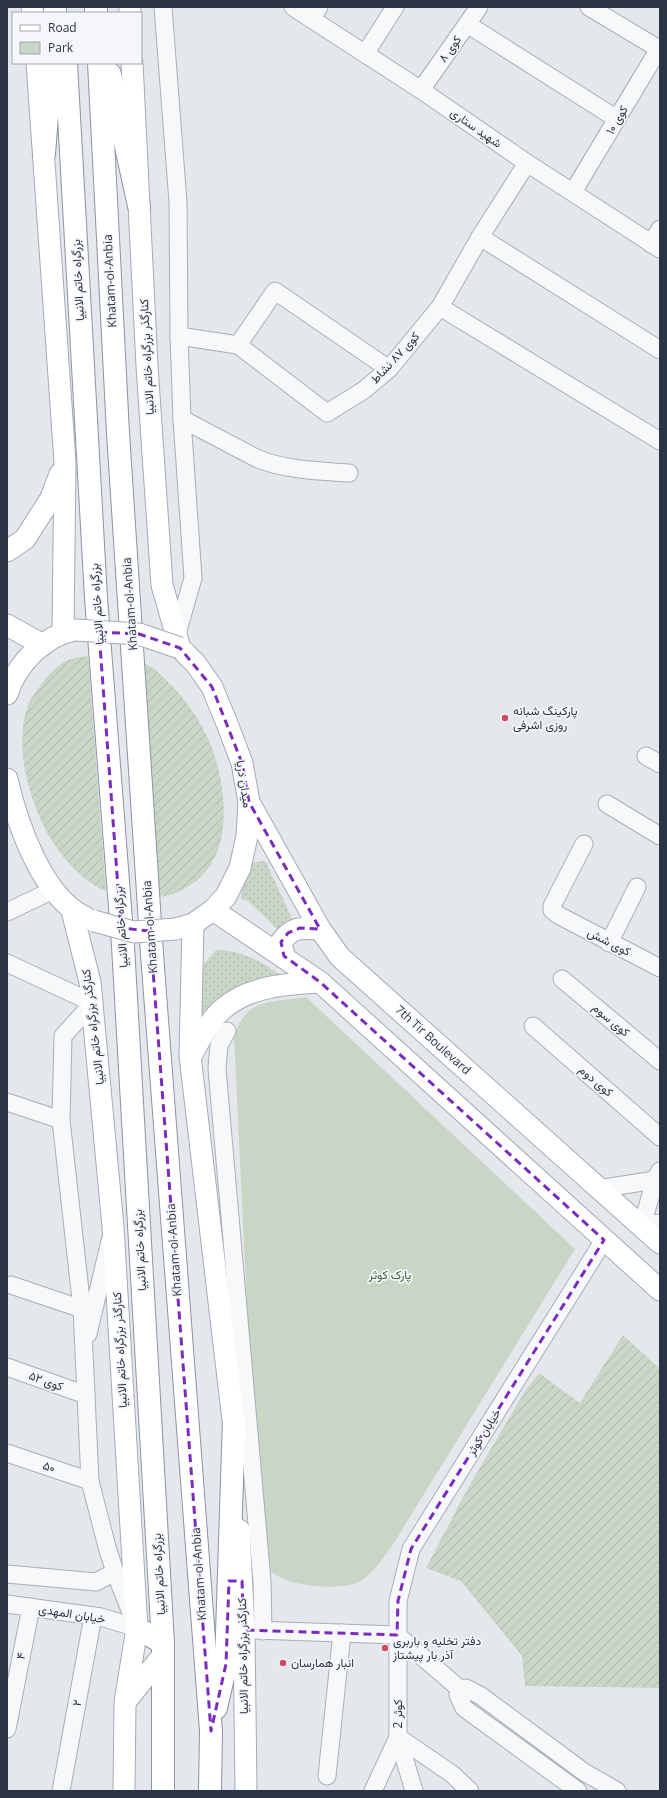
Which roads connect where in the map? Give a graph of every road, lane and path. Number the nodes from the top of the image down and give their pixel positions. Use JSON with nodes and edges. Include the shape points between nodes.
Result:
{"nodes":[{"id":1,"x":163,"y":7,"type":"edge"},
{"id":2,"x":293,"y":7,"type":"edge"},
{"id":3,"x":395,"y":7,"type":"edge"},
{"id":4,"x":479,"y":7,"type":"edge"},
{"id":5,"x":589,"y":7,"type":"edge"},
{"id":6,"x":315,"y":13,"type":"edge"},
{"id":7,"x":467,"y":24,"type":"junction"},
{"id":8,"x":660,"y":48,"type":"edge"},
{"id":9,"x":365,"y":54,"type":"junction"},
{"id":10,"x":37,"y":64,"type":"edge"},
{"id":11,"x":51,"y":64,"type":"edge"},
{"id":12,"x":66,"y":64,"type":"edge"},
{"id":13,"x":99,"y":64,"type":"edge"},
{"id":14,"x":107,"y":64,"type":"edge"},
{"id":15,"x":132,"y":64,"type":"edge"},
{"id":16,"x":421,"y":90,"type":"junction"},
{"id":17,"x":617,"y":120,"type":"junction"},
{"id":18,"x":44,"y":154,"type":"junction"},
{"id":19,"x":527,"y":163,"type":"junction"},
{"id":20,"x":573,"y":192,"type":"junction"},
{"id":21,"x":139,"y":206,"type":"junction"},
{"id":22,"x":660,"y":229,"type":"edge"},
{"id":23,"x":480,"y":237,"type":"junction"},
{"id":24,"x":655,"y":247,"type":"edge"},
{"id":25,"x":440,"y":307,"type":"junction"},
{"id":26,"x":179,"y":336,"type":"junction"},
{"id":27,"x":238,"y":345,"type":"junction"},
{"id":28,"x":660,"y":350,"type":"edge"},
{"id":29,"x":388,"y":369,"type":"junction"},
{"id":30,"x":182,"y":418,"type":"junction"},
{"id":31,"x":660,"y":441,"type":"edge"},
{"id":32,"x":65,"y":462,"type":"junction"},
{"id":33,"x":349,"y":473,"type":"dead end"},
{"id":34,"x":7,"y":551,"type":"edge"},
{"id":35,"x":7,"y":625,"type":"edge"},
{"id":36,"x":69,"y":631,"type":"junction"},
{"id":37,"x":179,"y":641,"type":"junction"},
{"id":38,"x":42,"y":645,"type":"junction"},
{"id":39,"x":7,"y":694,"type":"edge"},
{"id":40,"x":7,"y":779,"type":"edge"},
{"id":41,"x":249,"y":802,"type":"junction"},
{"id":42,"x":608,"y":804,"type":"dead end"},
{"id":43,"x":660,"y":836,"type":"edge"},
{"id":44,"x":584,"y":844,"type":"dead end"},
{"id":45,"x":637,"y":887,"type":"dead end"},
{"id":46,"x":53,"y":890,"type":"junction"},
{"id":47,"x":213,"y":910,"type":"junction"},
{"id":48,"x":72,"y":911,"type":"junction"},
{"id":49,"x":7,"y":912,"type":"edge"},
{"id":50,"x":184,"y":927,"type":"junction"},
{"id":51,"x":320,"y":929,"type":"junction"},
{"id":52,"x":609,"y":943,"type":"junction"},
{"id":53,"x":284,"y":956,"type":"junction"},
{"id":54,"x":7,"y":963,"type":"edge"},
{"id":55,"x":660,"y":968,"type":"edge"},
{"id":56,"x":562,"y":979,"type":"dead end"},
{"id":57,"x":320,"y":982,"type":"junction"},
{"id":58,"x":93,"y":1003,"type":"junction"},
{"id":59,"x":533,"y":1026,"type":"dead end"},
{"id":60,"x":226,"y":1031,"type":"dead end"},
{"id":61,"x":190,"y":1056,"type":"junction"},
{"id":62,"x":660,"y":1061,"type":"edge"},
{"id":63,"x":7,"y":1102,"type":"edge"},
{"id":64,"x":62,"y":1120,"type":"junction"},
{"id":65,"x":660,"y":1137,"type":"edge"},
{"id":66,"x":658,"y":1176,"type":"edge"},
{"id":67,"x":598,"y":1189,"type":"junction"},
{"id":68,"x":651,"y":1224,"type":"edge"},
{"id":69,"x":113,"y":1227,"type":"junction"},
{"id":70,"x":604,"y":1240,"type":"junction"},
{"id":71,"x":660,"y":1243,"type":"edge"},
{"id":72,"x":11,"y":1285,"type":"dead end"},
{"id":73,"x":660,"y":1290,"type":"edge"},
{"id":74,"x":82,"y":1309,"type":"junction"},
{"id":75,"x":84,"y":1354,"type":"junction"},
{"id":76,"x":7,"y":1367,"type":"edge"},
{"id":77,"x":86,"y":1395,"type":"junction"},
{"id":78,"x":234,"y":1419,"type":"junction"},
{"id":79,"x":7,"y":1453,"type":"edge"},
{"id":80,"x":90,"y":1481,"type":"junction"},
{"id":81,"x":115,"y":1572,"type":"junction"},
{"id":82,"x":7,"y":1574,"type":"edge"},
{"id":83,"x":7,"y":1604,"type":"edge"},
{"id":84,"x":31,"y":1608,"type":"junction"},
{"id":85,"x":93,"y":1616,"type":"junction"},
{"id":86,"x":137,"y":1628,"type":"junction"},
{"id":87,"x":254,"y":1630,"type":"junction"},
{"id":88,"x":342,"y":1633,"type":"junction"},
{"id":89,"x":397,"y":1635,"type":"junction"},
{"id":90,"x":163,"y":1649,"type":"junction"},
{"id":91,"x":461,"y":1690,"type":"junction"},
{"id":92,"x":125,"y":1702,"type":"junction"},
{"id":93,"x":7,"y":1729,"type":"edge"},
{"id":94,"x":211,"y":1731,"type":"junction"},
{"id":95,"x":398,"y":1737,"type":"junction"},
{"id":96,"x":327,"y":1776,"type":"dead end"},
{"id":97,"x":61,"y":1791,"type":"edge"},
{"id":98,"x":124,"y":1791,"type":"edge"},
{"id":99,"x":163,"y":1791,"type":"edge"},
{"id":100,"x":210,"y":1791,"type":"edge"},
{"id":101,"x":246,"y":1791,"type":"edge"},
{"id":102,"x":373,"y":1791,"type":"edge"},
{"id":103,"x":414,"y":1791,"type":"edge"},
{"id":104,"x":470,"y":1791,"type":"edge"},
{"id":105,"x":578,"y":1791,"type":"edge"},
{"id":106,"x":617,"y":1791,"type":"edge"}],
"edges":[{"from":1,"to":26,"type":"street","via":[[178,202]]},
{"from":2,"to":6,"type":"street","name":"شهید ستاری"},
{"from":3,"to":9,"type":"street"},
{"from":4,"to":7,"type":"street","name":"کوی ۸"},
{"from":5,"to":8,"type":"street"},
{"from":6,"to":9,"type":"street","name":"شهید ستاری"},
{"from":7,"to":16,"type":"street","name":"کوی ۸"},
{"from":7,"to":17,"type":"street"},
{"from":8,"to":17,"type":"street","name":"کوی ۱۰"},
{"from":9,"to":16,"type":"street","name":"شهید ستاری"},
{"from":10,"to":18,"type":"main road"},
{"from":11,"to":18,"type":"highway"},
{"from":12,"to":90,"type":"highway","name":"بزرگراه خاتم الانبیا","via":[[96,598],[123,954]]},
{"from":13,"to":94,"type":"highway","name":"Khatam-ol-Anbia","via":[[118,433],[152,954]]},
{"from":14,"to":21,"type":"highway"},
{"from":15,"to":21,"type":"main road","name":"کنارگذر بزرگراه خاتم الانبیا"},
{"from":16,"to":19,"type":"street","name":"شهید ستاری"},
{"from":17,"to":20,"type":"street","name":"کوی ۱۰"},
{"from":18,"to":32,"type":"main road"},
{"from":19,"to":20,"type":"street","name":"شهید ستاری"},
{"from":19,"to":23,"type":"street","name":"کوی ۸۷ نشاط"},
{"from":20,"to":24,"type":"street","name":"شهید ستاری"},
{"from":21,"to":37,"type":"main road","name":"کنارگذر بزرگراه خاتم الانبیا","via":[[146,366],[162,585]]},
{"from":22,"to":24,"type":"street"},
{"from":23,"to":25,"type":"street","name":"کوی ۸۷ نشاط"},
{"from":23,"to":28,"type":"street"},
{"from":25,"to":29,"type":"street","name":"کوی ۸۷ نشاط"},
{"from":25,"to":31,"type":"street"},
{"from":26,"to":27,"type":"street","name":"کوی ۸۷ نشاط"},
{"from":26,"to":30,"type":"street"},
{"from":27,"to":29,"type":"street","name":"کوی ۸۷ نشاط","via":[[327,412],[364,390]]},
{"from":27,"to":29,"type":"street","via":[[275,292]]},
{"from":30,"to":33,"type":"street","via":[[269,463]]},
{"from":30,"to":37,"type":"street","via":[[193,578]]},
{"from":32,"to":34,"type":"main road","via":[[51,498],[25,539]]},
{"from":32,"to":36,"type":"main road"},
{"from":35,"to":38,"type":"main road"},
{"from":36,"to":37,"type":"main road","bridge":true,"via":[[138,634]]},
{"from":36,"to":38,"type":"main road"},
{"from":37,"to":41,"type":"main road","name":"میدان دریا","via":[[212,687],[242,763]]},
{"from":38,"to":39,"type":"main road","via":[[20,666]]},
{"from":40,"to":46,"type":"main road","via":[[29,848]]},
{"from":41,"to":47,"type":"main road","name":"میدان دریا","via":[[247,836],[240,868],[226,896]]},
{"from":41,"to":51,"type":"main road","name":"7th Tir Boulevard"},
{"from":42,"to":43,"type":"street"},
{"from":44,"to":52,"type":"street","name":"کوی شش","via":[[552,910]]},
{"from":45,"to":52,"type":"street"},
{"from":46,"to":48,"type":"main road"},
{"from":46,"to":49,"type":"street"},
{"from":47,"to":50,"type":"main road","name":"میدان دریا"},
{"from":47,"to":53,"type":"main road"},
{"from":48,"to":50,"type":"main road","bridge":true,"via":[[94,921],[134,932]]},
{"from":48,"to":58,"type":"main road","name":"کنارگذر بزرگراه خاتم الانبیا"},
{"from":50,"to":61,"type":"main road","name":"کنارگذر بزرگراه خاتم الانبیا"},
{"from":51,"to":53,"type":"main road","via":[[300,928],[288,933],[281,942]]},
{"from":51,"to":67,"type":"main road","name":"7th Tir Boulevard","via":[[340,957]]},
{"from":52,"to":55,"type":"street","name":"کوی شش"},
{"from":53,"to":57,"type":"main road"},
{"from":54,"to":58,"type":"street"},
{"from":56,"to":62,"type":"street","name":"کوی سوم"},
{"from":57,"to":61,"type":"main road","via":[[287,984],[241,997],[223,1009]]},
{"from":57,"to":70,"type":"main road"},
{"from":58,"to":64,"type":"street","via":[[63,1036]]},
{"from":58,"to":69,"type":"main road","name":"کنارگذر بزرگراه خاتم الانبیا"},
{"from":59,"to":65,"type":"street","name":"کوی دوم"},
{"from":60,"to":87,"type":"street","via":[[219,1045],[217,1069],[262,1581]]},
{"from":61,"to":78,"type":"main road","name":"کنارگذر بزرگراه خاتم الانبیا"},
{"from":63,"to":64,"type":"street"},
{"from":64,"to":74,"type":"street"},
{"from":66,"to":67,"type":"street"},
{"from":66,"to":68,"type":"street"},
{"from":67,"to":68,"type":"main road","name":"7th Tir Boulevard"},
{"from":68,"to":71,"type":"main road","name":"7th Tir Boulevard"},
{"from":69,"to":75,"type":"street"},
{"from":69,"to":86,"type":"main road","name":"کنارگذر بزرگراه خاتم الانبیا"},
{"from":70,"to":73,"type":"main road"},
{"from":70,"to":89,"type":"street","name":"خیابان کوثر","via":[[411,1549],[398,1601]]},
{"from":72,"to":74,"type":"street"},
{"from":74,"to":75,"type":"street"},
{"from":75,"to":77,"type":"street"},
{"from":76,"to":77,"type":"street","name":"کوی ۵۲"},
{"from":77,"to":80,"type":"street"},
{"from":78,"to":87,"type":"main road","name":"کنارگذر بزرگراه خاتم الانبیا"},
{"from":78,"to":94,"type":"highway","via":[[226,1664]]},
{"from":79,"to":80,"type":"street","name":"۵۰"},
{"from":80,"to":81,"type":"street"},
{"from":81,"to":82,"type":"street","via":[[96,1582]]},
{"from":81,"to":86,"type":"street"},
{"from":83,"to":84,"type":"street","name":"خیابان المهدی"},
{"from":84,"to":85,"type":"street","name":"خیابان المهدی"},
{"from":84,"to":93,"type":"street","name":"۴"},
{"from":85,"to":86,"type":"street","name":"خیابان المهدی"},
{"from":85,"to":97,"type":"street","name":"۲"},
{"from":86,"to":90,"type":"highway"},
{"from":86,"to":92,"type":"main road","name":"کنارگذر بزرگراه خاتم الانبیا"},
{"from":87,"to":88,"type":"street"},
{"from":87,"to":101,"type":"main road","name":"کنارگذر بزرگراه خاتم الانبیا"},
{"from":88,"to":89,"type":"street"},
{"from":88,"to":96,"type":"street"},
{"from":89,"to":91,"type":"street"},
{"from":89,"to":95,"type":"street","name":"کوثر 2"},
{"from":90,"to":92,"type":"main road"},
{"from":90,"to":99,"type":"highway","name":"بزرگراه خاتم الانبیا"},
{"from":91,"to":105,"type":"street","via":[[458,1696],[464,1708]]},
{"from":91,"to":106,"type":"street","via":[[466,1688],[480,1696],[584,1772]]},
{"from":92,"to":98,"type":"main road","name":"کنارگذر بزرگراه خاتم الانبیا"},
{"from":94,"to":100,"type":"highway","name":"Khatam-ol-Anbia"},
{"from":95,"to":102,"type":"street"},
{"from":95,"to":103,"type":"street","name":"کوثر 2"},
{"from":95,"to":104,"type":"street","via":[[452,1774]]}]}
